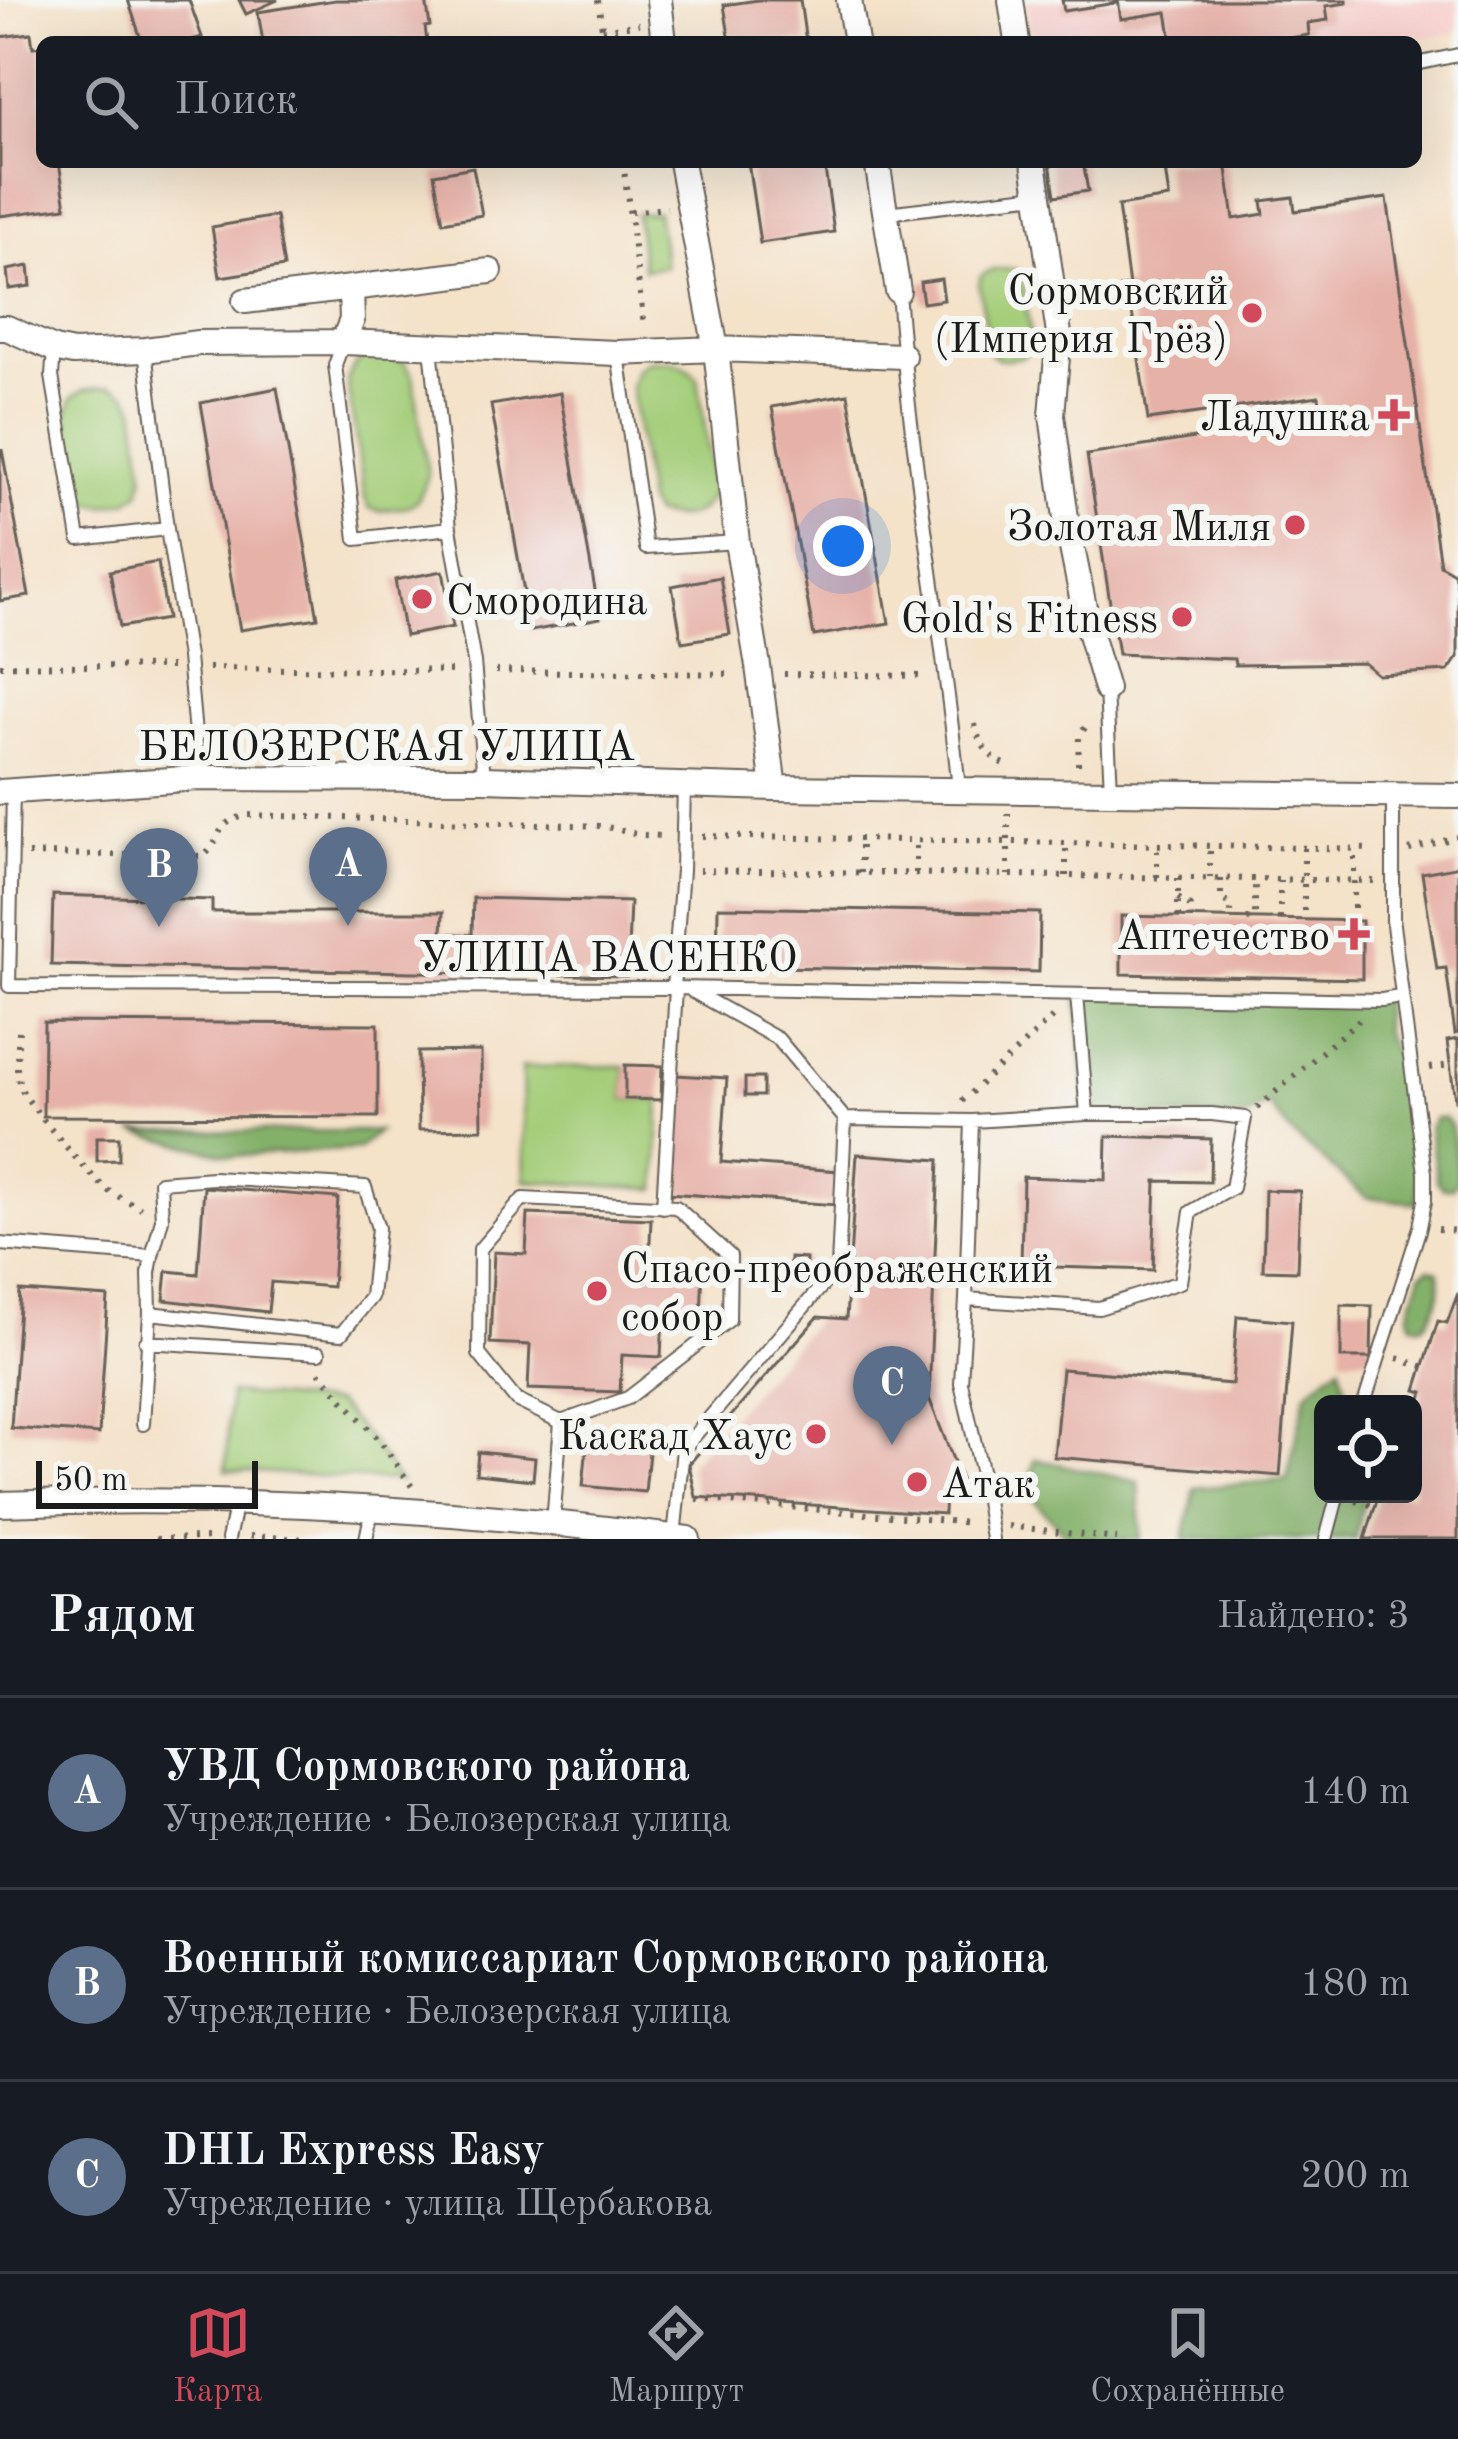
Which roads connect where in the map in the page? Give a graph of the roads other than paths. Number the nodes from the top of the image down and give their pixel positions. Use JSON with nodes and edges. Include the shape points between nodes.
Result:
{"nodes":[{"id":1,"x":849,"y":0,"type":"edge"},
{"id":2,"x":1011,"y":0,"type":"edge"},
{"id":3,"x":855,"y":36,"type":"edge"},
{"id":4,"x":1016,"y":36,"type":"edge"},
{"id":5,"x":1458,"y":56,"type":"edge"},
{"id":6,"x":1422,"y":63,"type":"edge"},
{"id":7,"x":683,"y":168,"type":"edge"},
{"id":8,"x":878,"y":168,"type":"edge"},
{"id":9,"x":1035,"y":168,"type":"edge"},
{"id":10,"x":1039,"y":195,"type":"junction"},
{"id":11,"x":886,"y":213,"type":"junction"},
{"id":12,"x":490,"y":271,"type":"dead end"},
{"id":13,"x":351,"y":290,"type":"junction"},
{"id":14,"x":898,"y":291,"type":"joint"},
{"id":15,"x":245,"y":302,"type":"dead end"},
{"id":16,"x":0,"y":328,"type":"edge"},
{"id":17,"x":343,"y":342,"type":"junction"},
{"id":18,"x":431,"y":347,"type":"junction"},
{"id":19,"x":54,"y":349,"type":"junction"},
{"id":20,"x":716,"y":349,"type":"junction"},
{"id":21,"x":145,"y":350,"type":"junction"},
{"id":22,"x":617,"y":353,"type":"junction"},
{"id":23,"x":903,"y":356,"type":"junction"},
{"id":24,"x":450,"y":528,"type":"junction"},
{"id":25,"x":167,"y":529,"type":"junction"},
{"id":26,"x":737,"y":542,"type":"junction"},
{"id":27,"x":1107,"y":700,"type":"joint"},
{"id":28,"x":199,"y":778,"type":"junction"},
{"id":29,"x":484,"y":779,"type":"junction"},
{"id":30,"x":684,"y":786,"type":"junction"},
{"id":31,"x":774,"y":788,"type":"junction"},
{"id":32,"x":959,"y":790,"type":"junction"},
{"id":33,"x":6,"y":791,"type":"edge"},
{"id":34,"x":1111,"y":791,"type":"junction"},
{"id":35,"x":1393,"y":793,"type":"junction"},
{"id":36,"x":1458,"y":796,"type":"edge"},
{"id":37,"x":4,"y":985,"type":"edge"},
{"id":38,"x":679,"y":988,"type":"junction"},
{"id":39,"x":1077,"y":995,"type":"junction"},
{"id":40,"x":1400,"y":997,"type":"junction"},
{"id":41,"x":1087,"y":1114,"type":"junction"},
{"id":42,"x":845,"y":1119,"type":"junction"},
{"id":43,"x":971,"y":1121,"type":"junction"},
{"id":44,"x":663,"y":1207,"type":"junction"},
{"id":45,"x":0,"y":1244,"type":"edge"},
{"id":46,"x":152,"y":1256,"type":"junction"},
{"id":47,"x":966,"y":1299,"type":"junction"},
{"id":48,"x":149,"y":1313,"type":"junction"},
{"id":49,"x":146,"y":1342,"type":"junction"},
{"id":50,"x":319,"y":1353,"type":"dead end"},
{"id":51,"x":1367,"y":1395,"type":"edge"},
{"id":52,"x":561,"y":1422,"type":"junction"},
{"id":53,"x":143,"y":1424,"type":"dead end"},
{"id":54,"x":236,"y":1503,"type":"junction"},
{"id":55,"x":1336,"y":1503,"type":"edge"},
{"id":56,"x":0,"y":1504,"type":"edge"},
{"id":57,"x":372,"y":1510,"type":"junction"},
{"id":58,"x":553,"y":1524,"type":"junction"},
{"id":59,"x":992,"y":1532,"type":"edge"},
{"id":60,"x":668,"y":1538,"type":"edge"},
{"id":61,"x":228,"y":1539,"type":"edge"},
{"id":62,"x":366,"y":1539,"type":"edge"},
{"id":63,"x":1326,"y":1539,"type":"edge"}],
"edges":[{"from":1,"to":3,"type":"street"},
{"from":2,"to":4,"type":"street"},
{"from":5,"to":6,"type":"lane"},
{"from":7,"to":20,"type":"street"},
{"from":8,"to":11,"type":"street"},
{"from":9,"to":10,"type":"street"},
{"from":10,"to":11,"type":"lane"},
{"from":10,"to":27,"type":"street","via":[[1059,334],[1052,415]]},
{"from":11,"to":14,"type":"street"},
{"from":12,"to":13,"type":"street"},
{"from":13,"to":15,"type":"street"},
{"from":13,"to":17,"type":"street"},
{"from":14,"to":23,"type":"lane"},
{"from":16,"to":19,"type":"street"},
{"from":17,"to":18,"type":"street"},
{"from":17,"to":21,"type":"street"},
{"from":17,"to":24,"type":"lane","via":[[335,365],[356,539]]},
{"from":18,"to":22,"type":"street"},
{"from":18,"to":24,"type":"lane"},
{"from":19,"to":21,"type":"street"},
{"from":19,"to":25,"type":"lane","via":[[79,539]]},
{"from":20,"to":22,"type":"street"},
{"from":20,"to":23,"type":"street"},
{"from":20,"to":26,"type":"street"},
{"from":21,"to":25,"type":"lane"},
{"from":22,"to":26,"type":"lane","via":[[646,548]]},
{"from":23,"to":32,"type":"lane"},
{"from":24,"to":29,"type":"lane"},
{"from":25,"to":28,"type":"lane"},
{"from":26,"to":31,"type":"street"},
{"from":27,"to":34,"type":"lane"},
{"from":28,"to":29,"type":"street","name":"БЕЛОЗЕРСКАЯ УЛИЦА"},
{"from":28,"to":33,"type":"street","name":"БЕЛОЗЕРСКАЯ УЛИЦА"},
{"from":29,"to":30,"type":"street","name":"БЕЛОЗЕРСКАЯ УЛИЦА"},
{"from":30,"to":31,"type":"street","name":"БЕЛОЗЕРСКАЯ УЛИЦА"},
{"from":30,"to":38,"type":"lane"},
{"from":31,"to":32,"type":"street","name":"БЕЛОЗЕРСКАЯ УЛИЦА"},
{"from":32,"to":34,"type":"street","name":"БЕЛОЗЕРСКАЯ УЛИЦА"},
{"from":33,"to":37,"type":"lane","name":"УЛИЦА ВАСЕНКО"},
{"from":34,"to":35,"type":"street","name":"БЕЛОЗЕРСКАЯ УЛИЦА"},
{"from":35,"to":36,"type":"street","name":"БЕЛОЗЕРСКАЯ УЛИЦА"},
{"from":35,"to":40,"type":"lane"},
{"from":37,"to":38,"type":"lane","name":"УЛИЦА ВАСЕНКО"},
{"from":38,"to":39,"type":"lane","name":"УЛИЦА ВАСЕНКО"},
{"from":38,"to":42,"type":"lane","via":[[778,1039]]},
{"from":38,"to":44,"type":"lane"},
{"from":39,"to":40,"type":"lane","name":"УЛИЦА ВАСЕНКО"},
{"from":39,"to":41,"type":"lane"},
{"from":40,"to":51,"type":"lane","via":[[1425,1201]]},
{"from":41,"to":43,"type":"lane"},
{"from":41,"to":47,"type":"lane","via":[[1245,1118],[1232,1188],[1191,1212],[1180,1282],[1099,1308]]},
{"from":42,"to":43,"type":"lane"},
{"from":42,"to":60,"type":"lane","via":[[838,1267],[682,1449]]},
{"from":43,"to":47,"type":"lane"},
{"from":44,"to":52,"type":"lane","via":[[676,1208],[730,1256],[729,1320],[628,1398]]},
{"from":44,"to":52,"type":"lane","via":[[523,1198],[480,1249],[478,1354],[516,1400]]},
{"from":45,"to":46,"type":"lane"},
{"from":46,"to":48,"type":"lane"},
{"from":46,"to":48,"type":"lane","via":[[160,1182],[365,1187],[378,1228],[371,1297],[341,1334]]},
{"from":47,"to":59,"type":"lane","via":[[961,1383]]},
{"from":48,"to":49,"type":"lane"},
{"from":49,"to":50,"type":"lane"},
{"from":49,"to":53,"type":"lane"},
{"from":52,"to":58,"type":"lane"},
{"from":54,"to":56,"type":"street"},
{"from":54,"to":57,"type":"street"},
{"from":54,"to":61,"type":"lane"},
{"from":55,"to":63,"type":"lane"},
{"from":57,"to":58,"type":"street"},
{"from":57,"to":62,"type":"lane"},
{"from":58,"to":60,"type":"street"}]}
